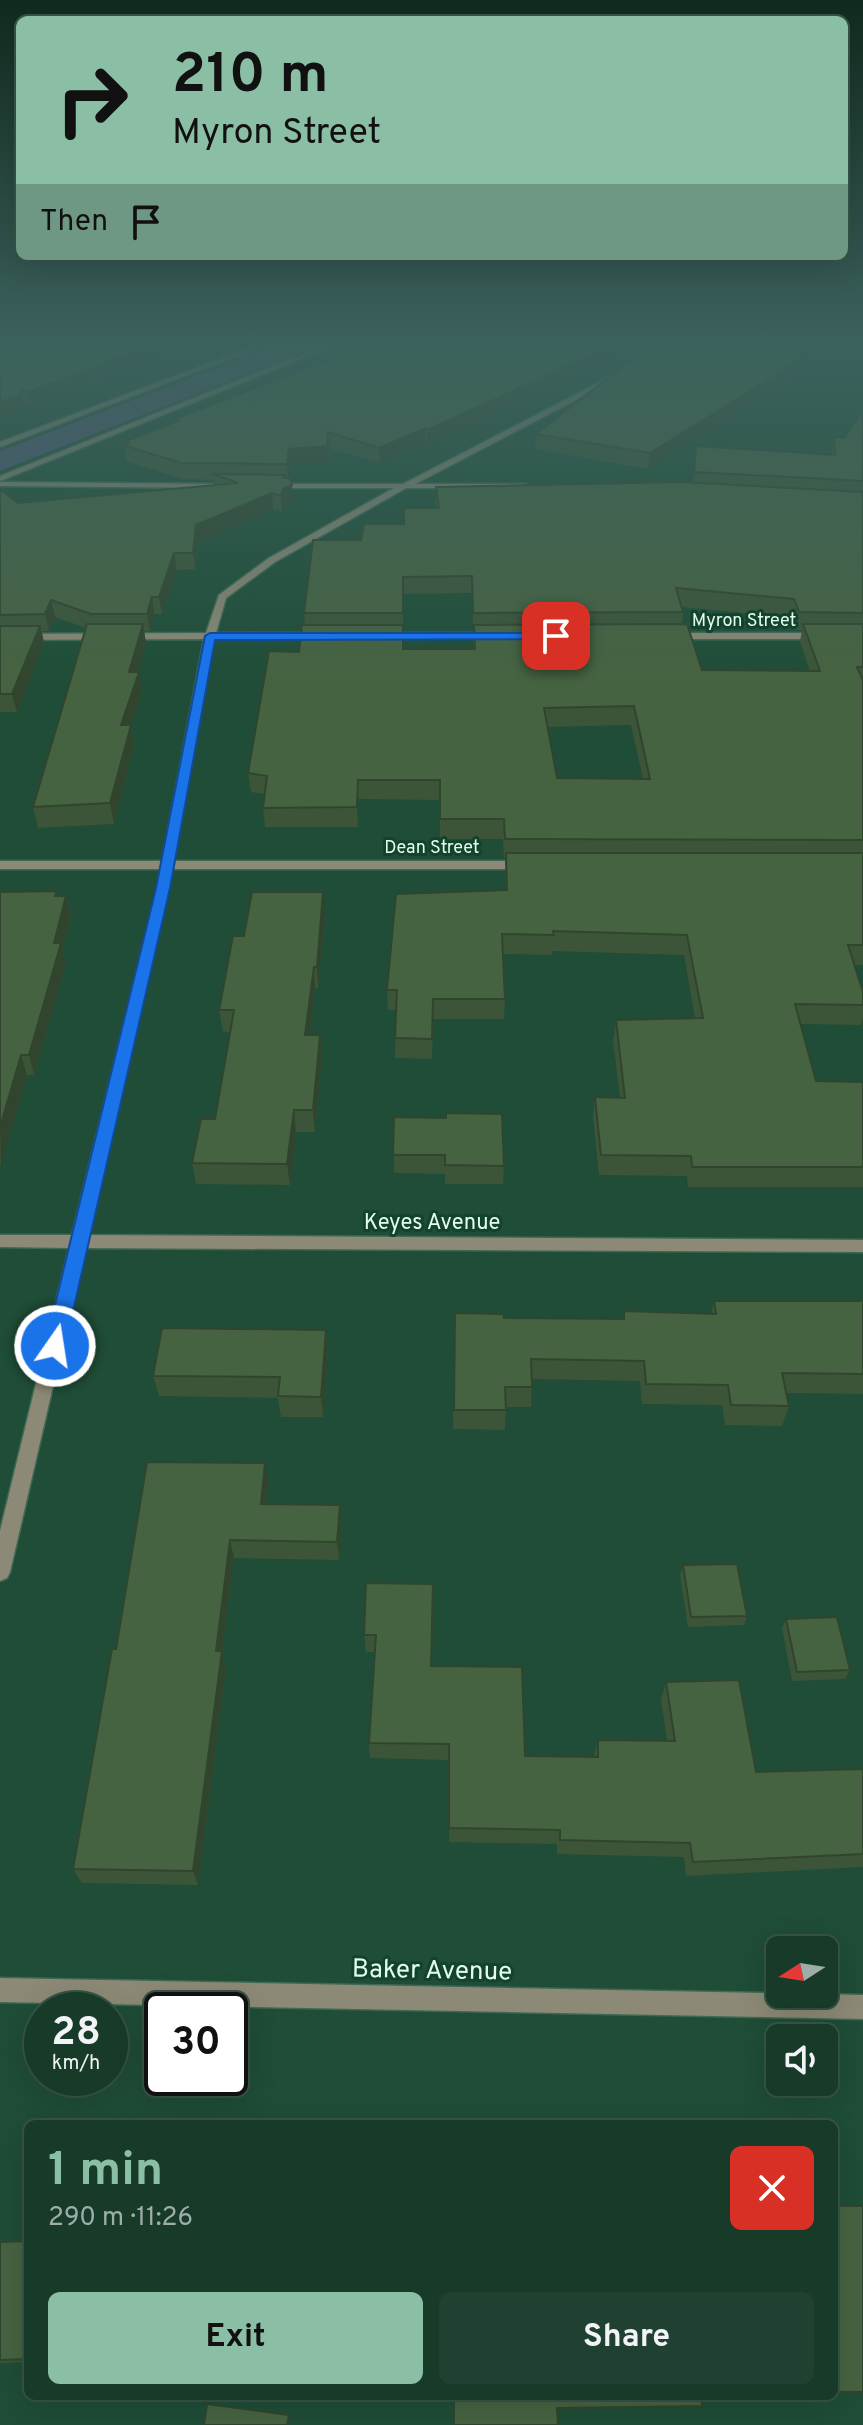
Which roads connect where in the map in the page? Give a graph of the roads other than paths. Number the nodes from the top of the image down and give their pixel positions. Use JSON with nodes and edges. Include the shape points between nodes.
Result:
{"nodes":[{"id":1,"x":58,"y":457,"type":"edge"},
{"id":2,"x":460,"y":457,"type":"edge"},
{"id":3,"x":0,"y":481,"type":"edge"},
{"id":4,"x":240,"y":486,"type":"edge"},
{"id":5,"x":256,"y":486,"type":"edge"},
{"id":6,"x":404,"y":486,"type":"junction"},
{"id":7,"x":536,"y":486,"type":"edge"},
{"id":8,"x":210,"y":636,"type":"junction"},
{"id":9,"x":328,"y":636,"type":"edge"},
{"id":10,"x":375,"y":636,"type":"edge"},
{"id":11,"x":501,"y":636,"type":"edge"},
{"id":12,"x":658,"y":636,"type":"edge"},
{"id":13,"x":863,"y":636,"type":"edge"},
{"id":14,"x":0,"y":637,"type":"edge"},
{"id":15,"x":0,"y":865,"type":"edge"},
{"id":16,"x":168,"y":865,"type":"junction"},
{"id":17,"x":545,"y":865,"type":"edge"},
{"id":18,"x":0,"y":1241,"type":"edge"},
{"id":19,"x":80,"y":1241,"type":"junction"},
{"id":20,"x":863,"y":1246,"type":"edge"},
{"id":21,"x":0,"y":1572,"type":"edge"},
{"id":22,"x":0,"y":1990,"type":"edge"},
{"id":23,"x":863,"y":2007,"type":"edge"}],
"edges":[{"from":1,"to":3,"type":"street"},
{"from":2,"to":6,"type":"street"},
{"from":3,"to":4,"type":"street"},
{"from":5,"to":6,"type":"street"},
{"from":6,"to":7,"type":"street"},
{"from":6,"to":8,"type":"street","via":[[272,560],[222,597]]},
{"from":8,"to":9,"type":"street"},
{"from":8,"to":14,"type":"street"},
{"from":8,"to":16,"type":"street"},
{"from":10,"to":11,"type":"street"},
{"from":12,"to":13,"type":"street","name":"Myron Street"},
{"from":15,"to":16,"type":"street","name":"Dean Street"},
{"from":16,"to":17,"type":"street","name":"Dean Street"},
{"from":16,"to":19,"type":"street"},
{"from":18,"to":19,"type":"street","name":"Keyes Avenue"},
{"from":19,"to":20,"type":"street","name":"Keyes Avenue"},
{"from":19,"to":21,"type":"street"},
{"from":22,"to":23,"type":"street","name":"Baker Avenue"}]}
